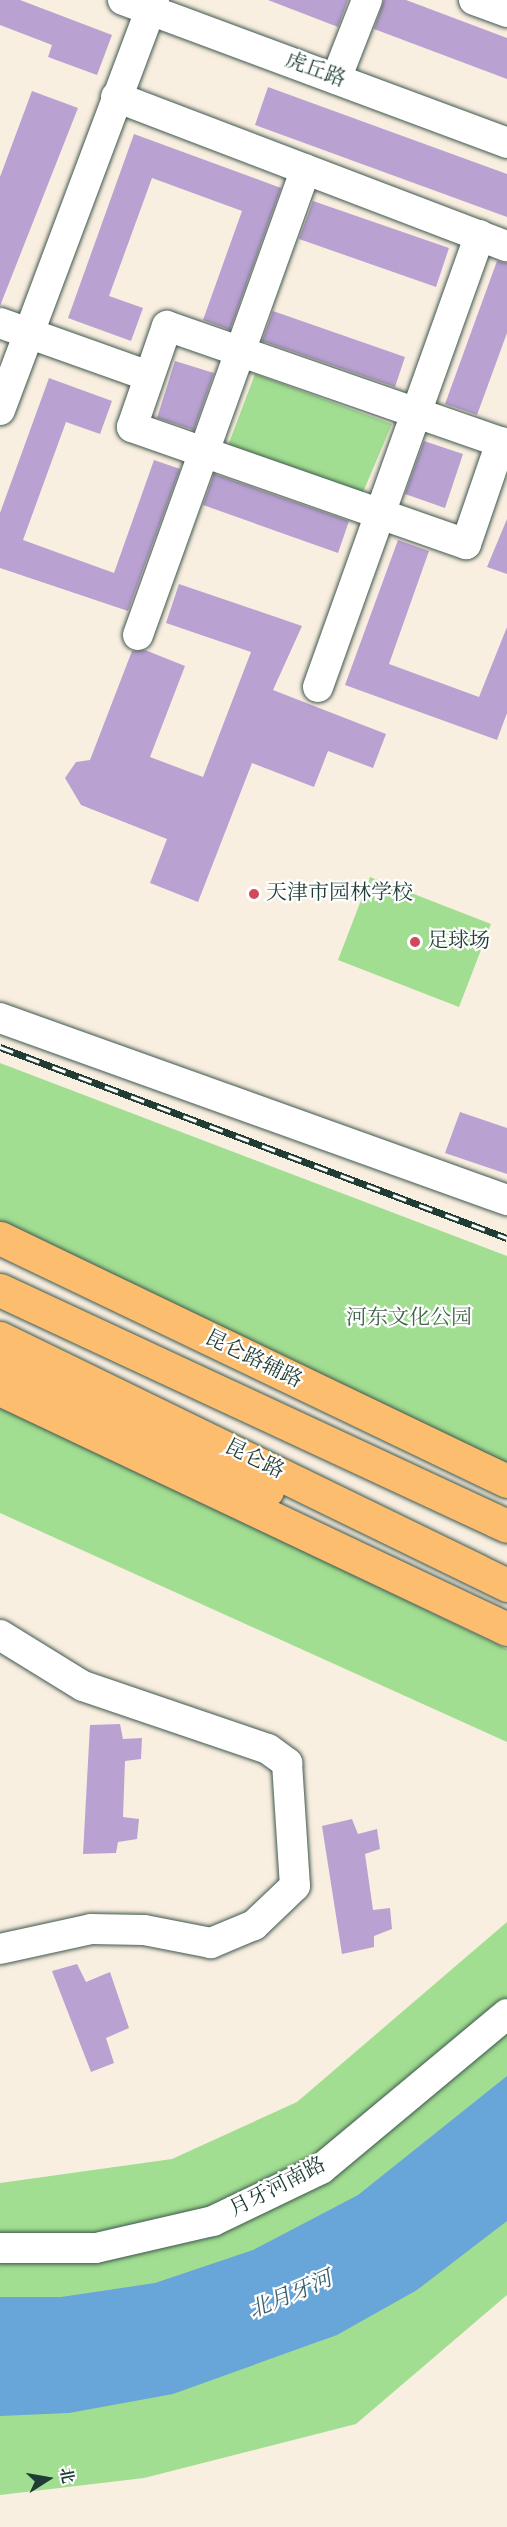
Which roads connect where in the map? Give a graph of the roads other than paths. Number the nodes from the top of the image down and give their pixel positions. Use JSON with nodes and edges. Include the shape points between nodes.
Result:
{"nodes":[{"id":1,"x":367,"y":0,"type":"edge"},
{"id":2,"x":474,"y":0,"type":"edge"},
{"id":3,"x":155,"y":4,"type":"edge"},
{"id":4,"x":507,"y":12,"type":"edge"},
{"id":5,"x":339,"y":71,"type":"junction"},
{"id":6,"x":116,"y":97,"type":"junction"},
{"id":7,"x":507,"y":126,"type":"edge"},
{"id":8,"x":507,"y":143,"type":"edge"},
{"id":9,"x":306,"y":169,"type":"junction"},
{"id":10,"x":493,"y":241,"type":"edge"},
{"id":11,"x":0,"y":322,"type":"edge"},
{"id":12,"x":29,"y":333,"type":"junction"},
{"id":13,"x":240,"y":351,"type":"junction"},
{"id":14,"x":149,"y":376,"type":"junction"},
{"id":15,"x":0,"y":410,"type":"edge"},
{"id":16,"x":416,"y":413,"type":"junction"},
{"id":17,"x":204,"y":452,"type":"junction"},
{"id":18,"x":495,"y":497,"type":"edge"},
{"id":19,"x":380,"y":514,"type":"junction"},
{"id":20,"x":138,"y":635,"type":"dead end"},
{"id":21,"x":318,"y":687,"type":"dead end"},
{"id":22,"x":0,"y":1018,"type":"edge"},
{"id":23,"x":507,"y":1200,"type":"edge"},
{"id":24,"x":0,"y":1238,"type":"edge"},
{"id":25,"x":0,"y":1266,"type":"edge"},
{"id":26,"x":0,"y":1290,"type":"edge"},
{"id":27,"x":0,"y":1338,"type":"edge"},
{"id":28,"x":0,"y":1365,"type":"edge"},
{"id":29,"x":0,"y":1389,"type":"edge"},
{"id":30,"x":255,"y":1406,"type":"junction"},
{"id":31,"x":507,"y":1481,"type":"edge"},
{"id":32,"x":507,"y":1526,"type":"edge"},
{"id":33,"x":434,"y":1552,"type":"junction"},
{"id":34,"x":507,"y":1585,"type":"edge"},
{"id":35,"x":507,"y":1629,"type":"edge"},
{"id":36,"x":0,"y":1635,"type":"edge"},
{"id":37,"x":0,"y":1949,"type":"edge"},
{"id":38,"x":507,"y":2014,"type":"edge"},
{"id":39,"x":0,"y":2248,"type":"edge"}],
"edges":[{"from":1,"to":5,"type":"street"},
{"from":2,"to":4,"type":"street"},
{"from":3,"to":5,"type":"street","name":"虎丘路"},
{"from":3,"to":6,"type":"street"},
{"from":5,"to":7,"type":"street","name":"虎丘路"},
{"from":5,"to":8,"type":"street","name":"虎丘路"},
{"from":6,"to":9,"type":"street"},
{"from":6,"to":12,"type":"street"},
{"from":9,"to":10,"type":"street"},
{"from":9,"to":13,"type":"street"},
{"from":10,"to":16,"type":"street"},
{"from":11,"to":12,"type":"street"},
{"from":12,"to":14,"type":"street"},
{"from":12,"to":15,"type":"street"},
{"from":13,"to":14,"type":"street","via":[[167,326]]},
{"from":13,"to":16,"type":"street"},
{"from":13,"to":17,"type":"street"},
{"from":14,"to":17,"type":"street","via":[[132,427]]},
{"from":16,"to":18,"type":"street","via":[[501,442]]},
{"from":16,"to":19,"type":"street"},
{"from":17,"to":19,"type":"street"},
{"from":17,"to":20,"type":"street"},
{"from":18,"to":19,"type":"street","via":[[466,544]]},
{"from":19,"to":21,"type":"street"},
{"from":22,"to":23,"type":"street"},
{"from":24,"to":31,"type":"main road","name":"昆仑路辅路"},
{"from":25,"to":30,"type":"main road","via":[[187,1362]]},
{"from":26,"to":30,"type":"main road","via":[[177,1377]]},
{"from":27,"to":33,"type":"main road","name":"昆仑路"},
{"from":28,"to":33,"type":"main road","via":[[207,1464],[369,1534]]},
{"from":29,"to":35,"type":"main road"},
{"from":30,"to":32,"type":"main road"},
{"from":33,"to":34,"type":"main road","name":"昆仑路"},
{"from":36,"to":37,"type":"street","via":[[84,1686],[268,1749],[287,1763],[295,1886],[254,1925],[212,1943],[144,1930],[91,1929]]},
{"from":38,"to":39,"type":"street","name":"月牙河南路","via":[[321,2169],[213,2221],[96,2248]]}]}
